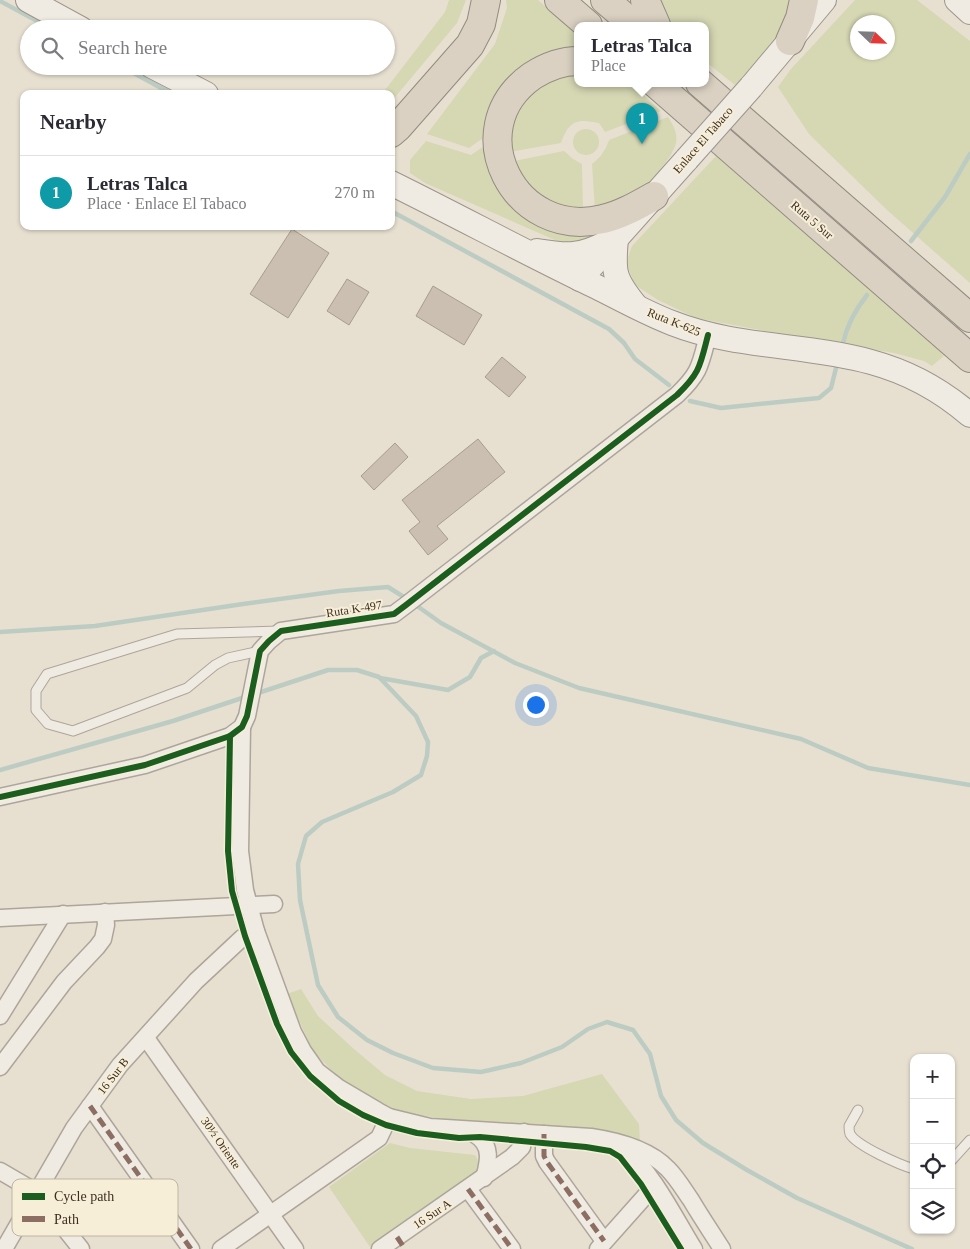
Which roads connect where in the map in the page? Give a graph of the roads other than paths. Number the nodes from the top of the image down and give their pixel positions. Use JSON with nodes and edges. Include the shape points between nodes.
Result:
{"nodes":[{"id":1,"x":28,"y":0,"type":"edge"},
{"id":2,"x":486,"y":0,"type":"edge"},
{"id":3,"x":559,"y":0,"type":"edge"},
{"id":4,"x":605,"y":0,"type":"edge"},
{"id":5,"x":645,"y":0,"type":"edge"},
{"id":6,"x":804,"y":0,"type":"edge"},
{"id":7,"x":824,"y":0,"type":"edge"},
{"id":8,"x":957,"y":0,"type":"edge"},
{"id":9,"x":970,"y":12,"type":"edge"},
{"id":10,"x":65,"y":20,"type":"edge"},
{"id":11,"x":585,"y":22,"type":"edge"},
{"id":12,"x":631,"y":22,"type":"edge"},
{"id":13,"x":655,"y":22,"type":"edge"},
{"id":14,"x":790,"y":41,"type":"junction"},
{"id":15,"x":574,"y":61,"type":"edge"},
{"id":16,"x":169,"y":75,"type":"edge"},
{"id":17,"x":657,"y":87,"type":"edge"},
{"id":18,"x":705,"y":87,"type":"edge"},
{"id":19,"x":197,"y":90,"type":"edge"},
{"id":20,"x":395,"y":136,"type":"edge"},
{"id":21,"x":395,"y":185,"type":"edge"},
{"id":22,"x":654,"y":196,"type":"junction"},
{"id":23,"x":616,"y":238,"type":"junction"},
{"id":24,"x":521,"y":249,"type":"junction"},
{"id":25,"x":580,"y":279,"type":"junction"},
{"id":26,"x":636,"y":306,"type":"junction"},
{"id":27,"x":970,"y":318,"type":"edge"},
{"id":28,"x":708,"y":336,"type":"junction"},
{"id":29,"x":970,"y":358,"type":"edge"},
{"id":30,"x":970,"y":415,"type":"edge"},
{"id":31,"x":282,"y":631,"type":"junction"},
{"id":32,"x":259,"y":656,"type":"junction"},
{"id":33,"x":244,"y":721,"type":"junction"},
{"id":34,"x":0,"y":797,"type":"edge"},
{"id":35,"x":274,"y":904,"type":"dead end"},
{"id":36,"x":249,"y":905,"type":"junction"},
{"id":37,"x":106,"y":912,"type":"junction"},
{"id":38,"x":63,"y":914,"type":"junction"},
{"id":39,"x":0,"y":918,"type":"edge"},
{"id":40,"x":256,"y":931,"type":"junction"},
{"id":41,"x":0,"y":1016,"type":"edge"},
{"id":42,"x":146,"y":1038,"type":"junction"},
{"id":43,"x":0,"y":1067,"type":"edge"},
{"id":44,"x":90,"y":1106,"type":"junction"},
{"id":45,"x":858,"y":1110,"type":"dead end"},
{"id":46,"x":389,"y":1116,"type":"junction"},
{"id":47,"x":464,"y":1130,"type":"junction"},
{"id":48,"x":524,"y":1132,"type":"junction"},
{"id":49,"x":544,"y":1134,"type":"junction"},
{"id":50,"x":970,"y":1140,"type":"edge"},
{"id":51,"x":617,"y":1141,"type":"junction"},
{"id":52,"x":955,"y":1157,"type":"edge"},
{"id":53,"x":910,"y":1168,"type":"edge"},
{"id":54,"x":0,"y":1171,"type":"edge"},
{"id":55,"x":484,"y":1178,"type":"junction"},
{"id":56,"x":14,"y":1179,"type":"edge"},
{"id":57,"x":44,"y":1179,"type":"edge"},
{"id":58,"x":142,"y":1179,"type":"edge"},
{"id":59,"x":655,"y":1185,"type":"junction"},
{"id":60,"x":468,"y":1189,"type":"junction"},
{"id":61,"x":270,"y":1214,"type":"junction"},
{"id":62,"x":178,"y":1231,"type":"edge"},
{"id":63,"x":12,"y":1235,"type":"edge"},
{"id":64,"x":71,"y":1236,"type":"edge"},
{"id":65,"x":401,"y":1243,"type":"edge"},
{"id":66,"x":601,"y":1245,"type":"edge"},
{"id":67,"x":4,"y":1249,"type":"edge"},
{"id":68,"x":81,"y":1249,"type":"edge"},
{"id":69,"x":191,"y":1249,"type":"edge"},
{"id":70,"x":220,"y":1249,"type":"edge"},
{"id":71,"x":295,"y":1249,"type":"edge"},
{"id":72,"x":380,"y":1249,"type":"edge"},
{"id":73,"x":512,"y":1249,"type":"edge"},
{"id":74,"x":694,"y":1249,"type":"edge"},
{"id":75,"x":722,"y":1249,"type":"edge"}],
"edges":[{"from":1,"to":10,"type":"main road"},
{"from":2,"to":20,"type":"highway","via":[[482,24],[470,45]]},
{"from":3,"to":11,"type":"highway"},
{"from":4,"to":12,"type":"highway"},
{"from":5,"to":13,"type":"highway"},
{"from":6,"to":14,"type":"highway"},
{"from":7,"to":14,"type":"main road","name":"Enlace El Tabaco"},
{"from":8,"to":9,"type":"main road"},
{"from":14,"to":22,"type":"main road","name":"Enlace El Tabaco","bridge":true},
{"from":15,"to":22,"type":"highway","via":[[559,63],[536,73],[508,101],[498,138],[501,162],[508,180],[520,196],[539,212],[570,222],[603,220]]},
{"from":16,"to":19,"type":"main road"},
{"from":17,"to":29,"type":"highway","name":"Ruta 5 Sur"},
{"from":18,"to":27,"type":"highway"},
{"from":21,"to":24,"type":"main road","name":"Ruta K-625"},
{"from":22,"to":23,"type":"main road","name":"Enlace El Tabaco"},
{"from":23,"to":24,"type":"main road","via":[[575,255]]},
{"from":23,"to":25,"type":"main road","name":"Enlace El Tabaco"},
{"from":23,"to":26,"type":"main road","via":[[616,277]]},
{"from":24,"to":25,"type":"main road","name":"Ruta K-625"},
{"from":25,"to":26,"type":"main road","name":"Ruta K-625"},
{"from":26,"to":28,"type":"main road","name":"Ruta K-625"},
{"from":28,"to":30,"type":"main road","name":"Ruta K-625","via":[[871,362],[924,383]]},
{"from":28,"to":31,"type":"street","name":"Ruta K-497","via":[[700,368],[682,390],[406,606],[394,614]]},
{"from":31,"to":32,"type":"street","via":[[269,641]]},
{"from":31,"to":32,"type":"lane","via":[[177,634],[47,674],[36,691],[36,710],[48,724],[73,732],[187,688],[228,658]]},
{"from":32,"to":33,"type":"street"},
{"from":33,"to":34,"type":"street","via":[[230,736],[145,765]]},
{"from":33,"to":36,"type":"street","via":[[240,851]]},
{"from":35,"to":36,"type":"street"},
{"from":36,"to":37,"type":"street"},
{"from":36,"to":40,"type":"street"},
{"from":37,"to":38,"type":"street"},
{"from":37,"to":43,"type":"street","via":[[103,938],[97,947],[64,982]]},
{"from":38,"to":39,"type":"street"},
{"from":38,"to":41,"type":"street"},
{"from":40,"to":42,"type":"street","name":"16 Sur B","via":[[242,938],[196,981]]},
{"from":40,"to":46,"type":"street","via":[[302,1051],[317,1071],[339,1088]]},
{"from":42,"to":44,"type":"street","name":"16 Sur B","via":[[120,1065]]},
{"from":42,"to":61,"type":"street","name":"30½ Oriente"},
{"from":44,"to":57,"type":"street","name":"16 Sur B"},
{"from":44,"to":58,"type":"street"},
{"from":45,"to":53,"type":"lane","via":[[849,1126],[855,1140],[893,1162]]},
{"from":46,"to":47,"type":"street","via":[[430,1127]]},
{"from":46,"to":61,"type":"street","via":[[378,1138]]},
{"from":47,"to":48,"type":"street"},
{"from":47,"to":55,"type":"street","via":[[480,1137],[486,1145],[489,1157]]},
{"from":48,"to":49,"type":"street"},
{"from":48,"to":55,"type":"street","name":"16 Sur A","via":[[520,1151]]},
{"from":49,"to":51,"type":"street"},
{"from":49,"to":66,"type":"street","via":[[547,1162]]},
{"from":50,"to":52,"type":"lane"},
{"from":51,"to":59,"type":"street","via":[[637,1160]]},
{"from":51,"to":75,"type":"street","via":[[668,1168]]},
{"from":54,"to":56,"type":"street"},
{"from":55,"to":60,"type":"street","name":"16 Sur A"},
{"from":59,"to":66,"type":"street"},
{"from":59,"to":74,"type":"street"},
{"from":60,"to":65,"type":"street","name":"16 Sur A"},
{"from":60,"to":73,"type":"street"},
{"from":61,"to":70,"type":"street"},
{"from":61,"to":71,"type":"street","name":"30½ Oriente"},
{"from":62,"to":69,"type":"street"},
{"from":63,"to":67,"type":"street","name":"16 Sur B"},
{"from":64,"to":68,"type":"street"},
{"from":65,"to":72,"type":"street","name":"16 Sur A"}]}
